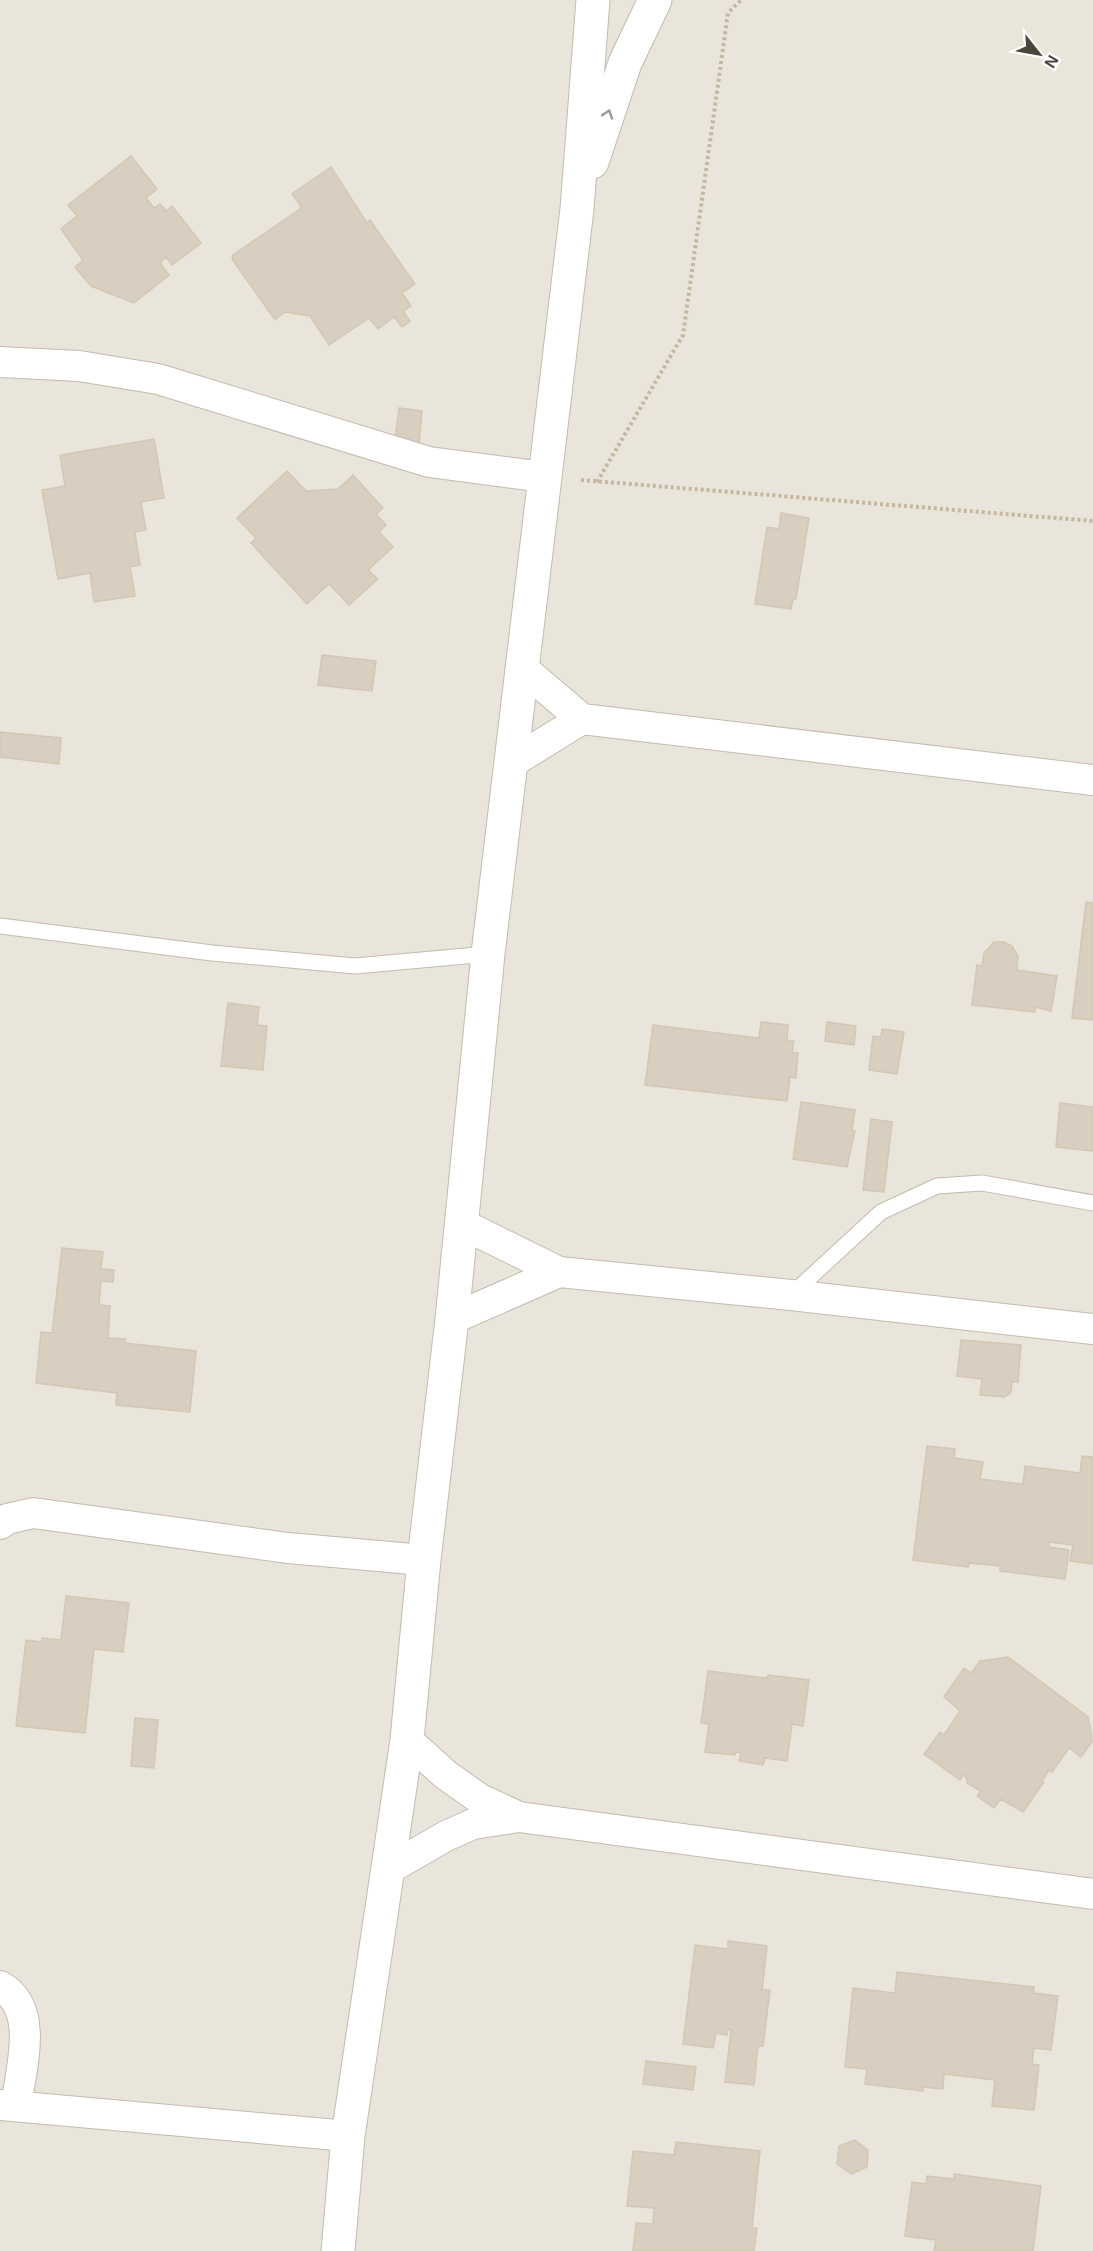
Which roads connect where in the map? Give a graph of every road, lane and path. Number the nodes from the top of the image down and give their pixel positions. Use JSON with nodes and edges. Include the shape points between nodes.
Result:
{"nodes":[{"id":1,"x":593,"y":0,"type":"edge"},
{"id":2,"x":655,"y":0,"type":"edge"},
{"id":3,"x":741,"y":0,"type":"edge"},
{"id":4,"x":577,"y":210,"type":"junction"},
{"id":5,"x":0,"y":362,"type":"edge"},
{"id":6,"x":544,"y":477,"type":"junction"},
{"id":7,"x":597,"y":482,"type":"junction"},
{"id":8,"x":1093,"y":521,"type":"edge"},
{"id":9,"x":522,"y":668,"type":"junction"},
{"id":10,"x":582,"y":719,"type":"junction"},
{"id":11,"x":511,"y":763,"type":"junction"},
{"id":12,"x":1093,"y":780,"type":"edge"},
{"id":13,"x":0,"y":926,"type":"edge"},
{"id":14,"x":488,"y":954,"type":"junction"},
{"id":15,"x":1093,"y":1203,"type":"edge"},
{"id":16,"x":460,"y":1223,"type":"junction"},
{"id":17,"x":559,"y":1272,"type":"junction"},
{"id":18,"x":791,"y":1295,"type":"junction"},
{"id":19,"x":452,"y":1319,"type":"junction"},
{"id":20,"x":1093,"y":1329,"type":"edge"},
{"id":21,"x":0,"y":1524,"type":"edge"},
{"id":22,"x":424,"y":1560,"type":"junction"},
{"id":23,"x":407,"y":1740,"type":"junction"},
{"id":24,"x":519,"y":1817,"type":"junction"},
{"id":25,"x":387,"y":1870,"type":"junction"},
{"id":26,"x":1093,"y":1894,"type":"edge"},
{"id":27,"x":0,"y":1986,"type":"edge"},
{"id":28,"x":8,"y":2106,"type":"edge"},
{"id":29,"x":348,"y":2136,"type":"junction"},
{"id":30,"x":338,"y":2251,"type":"edge"}],
"edges":[{"from":1,"to":4,"type":"street"},
{"from":4,"to":2,"type":"street","one_way":true,"via":[[625,63]]},
{"from":3,"to":7,"type":"path","via":[[728,13],[683,335]]},
{"from":4,"to":6,"type":"street"},
{"from":5,"to":6,"type":"street","via":[[79,366],[158,379],[429,462]]},
{"from":6,"to":7,"type":"path"},
{"from":6,"to":9,"type":"street"},
{"from":7,"to":8,"type":"path"},
{"from":9,"to":10,"type":"street"},
{"from":9,"to":11,"type":"street"},
{"from":10,"to":11,"type":"street"},
{"from":10,"to":12,"type":"street"},
{"from":11,"to":14,"type":"street"},
{"from":13,"to":14,"type":"lane","via":[[212,953],[355,966]]},
{"from":14,"to":16,"type":"street"},
{"from":15,"to":18,"type":"lane","via":[[982,1183],[937,1186],[881,1212]]},
{"from":16,"to":17,"type":"street"},
{"from":16,"to":19,"type":"street"},
{"from":17,"to":18,"type":"street"},
{"from":17,"to":19,"type":"street"},
{"from":18,"to":20,"type":"street"},
{"from":19,"to":22,"type":"street"},
{"from":21,"to":22,"type":"street","via":[[33,1514],[288,1548]]},
{"from":22,"to":23,"type":"street"},
{"from":23,"to":24,"type":"street","via":[[446,1775]]},
{"from":23,"to":25,"type":"street"},
{"from":24,"to":25,"type":"street","via":[[473,1824]]},
{"from":24,"to":26,"type":"street"},
{"from":25,"to":29,"type":"street"},
{"from":27,"to":28,"type":"street","via":[[19,2004],[26,2026]]},
{"from":28,"to":29,"type":"street"},
{"from":29,"to":30,"type":"street"}]}
